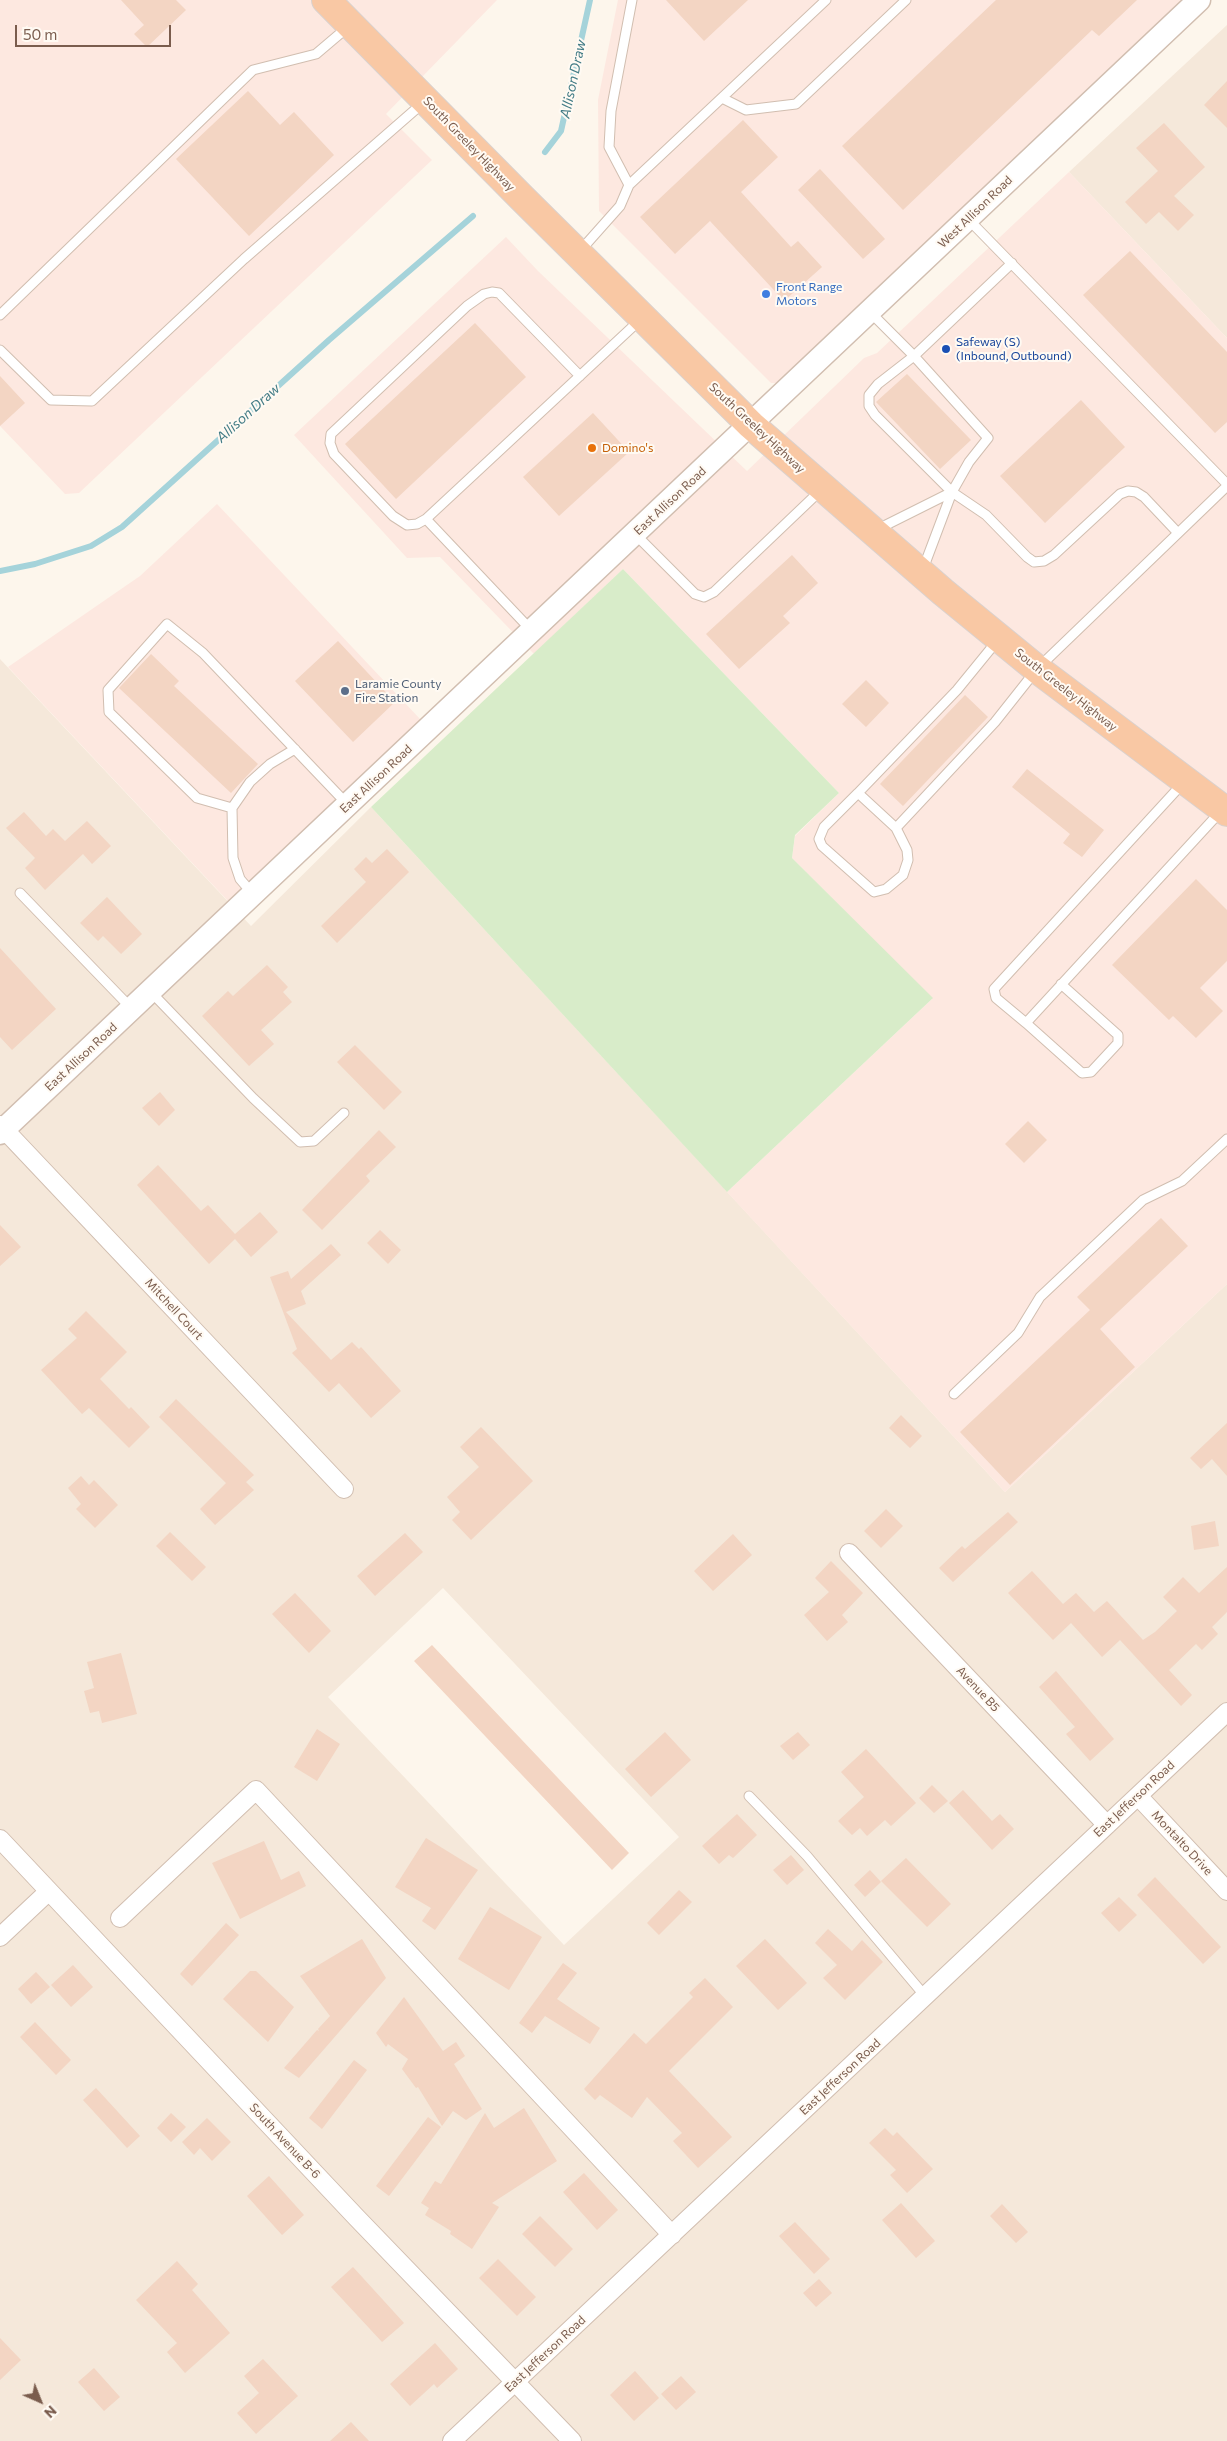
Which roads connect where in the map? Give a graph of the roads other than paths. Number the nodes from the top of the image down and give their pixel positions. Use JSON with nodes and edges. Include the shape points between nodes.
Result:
{"nodes":[{"id":1,"x":632,"y":0,"type":"edge"},
{"id":2,"x":826,"y":0,"type":"edge"},
{"id":3,"x":906,"y":0,"type":"edge"},
{"id":4,"x":1199,"y":0,"type":"edge"},
{"id":5,"x":329,"y":1,"type":"edge"},
{"id":6,"x":351,"y":24,"type":"junction"},
{"id":7,"x":722,"y":98,"type":"junction"},
{"id":8,"x":426,"y":100,"type":"junction"},
{"id":9,"x":629,"y":185,"type":"junction"},
{"id":10,"x":968,"y":219,"type":"junction"},
{"id":11,"x":578,"y":254,"type":"junction"},
{"id":12,"x":1012,"y":263,"type":"junction"},
{"id":13,"x":870,"y":312,"type":"junction"},
{"id":14,"x":0,"y":315,"type":"edge"},
{"id":15,"x":643,"y":318,"type":"junction"},
{"id":16,"x":0,"y":350,"type":"edge"},
{"id":17,"x":914,"y":356,"type":"junction"},
{"id":18,"x":580,"y":376,"type":"junction"},
{"id":19,"x":751,"y":425,"type":"junction"},
{"id":20,"x":1227,"y":485,"type":"edge"},
{"id":21,"x":823,"y":488,"type":"junction"},
{"id":22,"x":952,"y":492,"type":"junction"},
{"id":23,"x":426,"y":519,"type":"junction"},
{"id":24,"x":872,"y":532,"type":"junction"},
{"id":25,"x":1178,"y":533,"type":"junction"},
{"id":26,"x":635,"y":534,"type":"junction"},
{"id":27,"x":922,"y":574,"type":"junction"},
{"id":28,"x":532,"y":632,"type":"junction"},
{"id":29,"x":999,"y":638,"type":"junction"},
{"id":30,"x":1037,"y":669,"type":"junction"},
{"id":31,"x":295,"y":749,"type":"junction"},
{"id":32,"x":1185,"y":781,"type":"junction"},
{"id":33,"x":858,"y":793,"type":"junction"},
{"id":34,"x":348,"y":805,"type":"junction"},
{"id":35,"x":232,"y":808,"type":"junction"},
{"id":36,"x":1225,"y":810,"type":"edge"},
{"id":37,"x":896,"y":828,"type":"junction"},
{"id":38,"x":20,"y":893,"type":"dead end"},
{"id":39,"x":253,"y":895,"type":"junction"},
{"id":40,"x":1061,"y":984,"type":"junction"},
{"id":41,"x":150,"y":992,"type":"junction"},
{"id":42,"x":132,"y":1009,"type":"junction"},
{"id":43,"x":1026,"y":1023,"type":"junction"},
{"id":44,"x":344,"y":1113,"type":"dead end"},
{"id":45,"x":1,"y":1129,"type":"edge"},
{"id":46,"x":1227,"y":1139,"type":"edge"},
{"id":47,"x":954,"y":1394,"type":"dead end"},
{"id":48,"x":344,"y":1489,"type":"dead end"},
{"id":49,"x":849,"y":1553,"type":"dead end"},
{"id":50,"x":1227,"y":1712,"type":"edge"},
{"id":51,"x":749,"y":1796,"type":"dead end"},
{"id":52,"x":1138,"y":1796,"type":"junction"},
{"id":53,"x":1106,"y":1825,"type":"junction"},
{"id":54,"x":0,"y":1840,"type":"edge"},
{"id":55,"x":49,"y":1891,"type":"junction"},
{"id":56,"x":1227,"y":1891,"type":"edge"},
{"id":57,"x":120,"y":1918,"type":"dead end"},
{"id":58,"x":0,"y":1937,"type":"edge"},
{"id":59,"x":925,"y":1996,"type":"junction"},
{"id":60,"x":672,"y":2235,"type":"junction"},
{"id":61,"x":516,"y":2381,"type":"junction"},
{"id":62,"x":452,"y":2441,"type":"edge"},
{"id":63,"x":572,"y":2441,"type":"edge"}],
"edges":[{"from":1,"to":9,"type":"lane","via":[[611,111],[609,147]]},
{"from":2,"to":7,"type":"lane"},
{"from":3,"to":7,"type":"lane","via":[[796,104],[746,110]]},
{"from":4,"to":10,"type":"street","name":"West Allison Road"},
{"from":5,"to":6,"type":"highway","name":"South Greeley Highway"},
{"from":6,"to":8,"type":"highway","name":"South Greeley Highway"},
{"from":6,"to":14,"type":"lane","via":[[316,54],[253,70]]},
{"from":7,"to":9,"type":"lane"},
{"from":8,"to":11,"type":"highway","name":"South Greeley Highway"},
{"from":8,"to":16,"type":"lane","via":[[244,259],[92,400],[51,400]]},
{"from":9,"to":11,"type":"lane","via":[[620,206]]},
{"from":10,"to":12,"type":"lane"},
{"from":10,"to":13,"type":"street","name":"West Allison Road"},
{"from":11,"to":15,"type":"highway","name":"South Greeley Highway"},
{"from":12,"to":17,"type":"lane"},
{"from":12,"to":20,"type":"lane"},
{"from":13,"to":17,"type":"lane"},
{"from":13,"to":19,"type":"street","name":"West Allison Road"},
{"from":15,"to":18,"type":"lane"},
{"from":15,"to":19,"type":"highway","name":"South Greeley Highway"},
{"from":17,"to":22,"type":"lane","via":[[988,438],[968,462]]},
{"from":17,"to":22,"type":"lane","via":[[878,384],[869,395],[869,406]]},
{"from":18,"to":23,"type":"lane"},
{"from":18,"to":23,"type":"lane","via":[[499,293],[484,294],[467,306],[331,434],[334,454],[393,516],[407,525]]},
{"from":19,"to":21,"type":"highway","name":"South Greeley Highway"},
{"from":19,"to":26,"type":"street","name":"East Allison Road"},
{"from":20,"to":25,"type":"lane"},
{"from":21,"to":24,"type":"highway","name":"South Greeley Highway"},
{"from":21,"to":26,"type":"lane","via":[[714,592],[704,597],[695,594]]},
{"from":22,"to":24,"type":"lane"},
{"from":22,"to":25,"type":"lane","via":[[986,515],[1034,562],[1044,562],[1054,555],[1120,494],[1128,491],[1144,497]]},
{"from":22,"to":27,"type":"lane"},
{"from":23,"to":28,"type":"lane"},
{"from":24,"to":27,"type":"highway","name":"South Greeley Highway"},
{"from":25,"to":30,"type":"lane"},
{"from":26,"to":28,"type":"street","name":"East Allison Road"},
{"from":27,"to":29,"type":"highway","name":"South Greeley Highway"},
{"from":28,"to":34,"type":"street","name":"East Allison Road"},
{"from":29,"to":30,"type":"highway","name":"South Greeley Highway"},
{"from":29,"to":33,"type":"lane","via":[[957,690]]},
{"from":30,"to":32,"type":"highway","name":"South Greeley Highway"},
{"from":30,"to":37,"type":"lane","via":[[995,722]]},
{"from":31,"to":34,"type":"lane"},
{"from":31,"to":35,"type":"lane","via":[[270,764],[250,782]]},
{"from":31,"to":35,"type":"lane","via":[[203,653],[167,624],[108,690],[109,712],[197,798]]},
{"from":32,"to":36,"type":"highway","name":"South Greeley Highway"},
{"from":32,"to":43,"type":"lane","via":[[994,989],[996,998]]},
{"from":33,"to":37,"type":"lane"},
{"from":33,"to":37,"type":"lane","via":[[824,827],[819,839],[822,846],[874,892],[886,889],[903,875],[908,860],[907,850]]},
{"from":34,"to":39,"type":"street","name":"East Allison Road"},
{"from":35,"to":39,"type":"lane","via":[[233,858],[240,879]]},
{"from":36,"to":40,"type":"lane"},
{"from":38,"to":42,"type":"lane"},
{"from":39,"to":41,"type":"street","name":"East Allison Road"},
{"from":40,"to":43,"type":"lane"},
{"from":40,"to":43,"type":"lane","via":[[1118,1035],[1118,1043],[1091,1072],[1082,1073]]},
{"from":41,"to":42,"type":"street","name":"East Allison Road"},
{"from":41,"to":44,"type":"lane","via":[[300,1142],[314,1141]]},
{"from":42,"to":45,"type":"street","name":"East Allison Road"},
{"from":45,"to":48,"type":"street","name":"Mitchell Court"},
{"from":46,"to":47,"type":"lane","via":[[1182,1181],[1143,1200],[1040,1297],[1018,1333]]},
{"from":49,"to":53,"type":"street","name":"Avenue B5"},
{"from":50,"to":52,"type":"street","name":"East Jefferson Road"},
{"from":51,"to":59,"type":"lane","via":[[807,1856]]},
{"from":52,"to":53,"type":"street","name":"East Jefferson Road"},
{"from":52,"to":56,"type":"street","name":"Montalto Drive"},
{"from":53,"to":59,"type":"street","name":"East Jefferson Road"},
{"from":54,"to":55,"type":"street","name":"South Avenue B-6"},
{"from":55,"to":58,"type":"street"},
{"from":55,"to":61,"type":"street","name":"South Avenue B-6","via":[[356,2217]]},
{"from":57,"to":60,"type":"street","via":[[256,1790]]},
{"from":59,"to":60,"type":"street","name":"East Jefferson Road"},
{"from":60,"to":61,"type":"street","name":"East Jefferson Road"},
{"from":61,"to":62,"type":"street","name":"East Jefferson Road"},
{"from":61,"to":63,"type":"street","name":"South Avenue B-6"}]}
